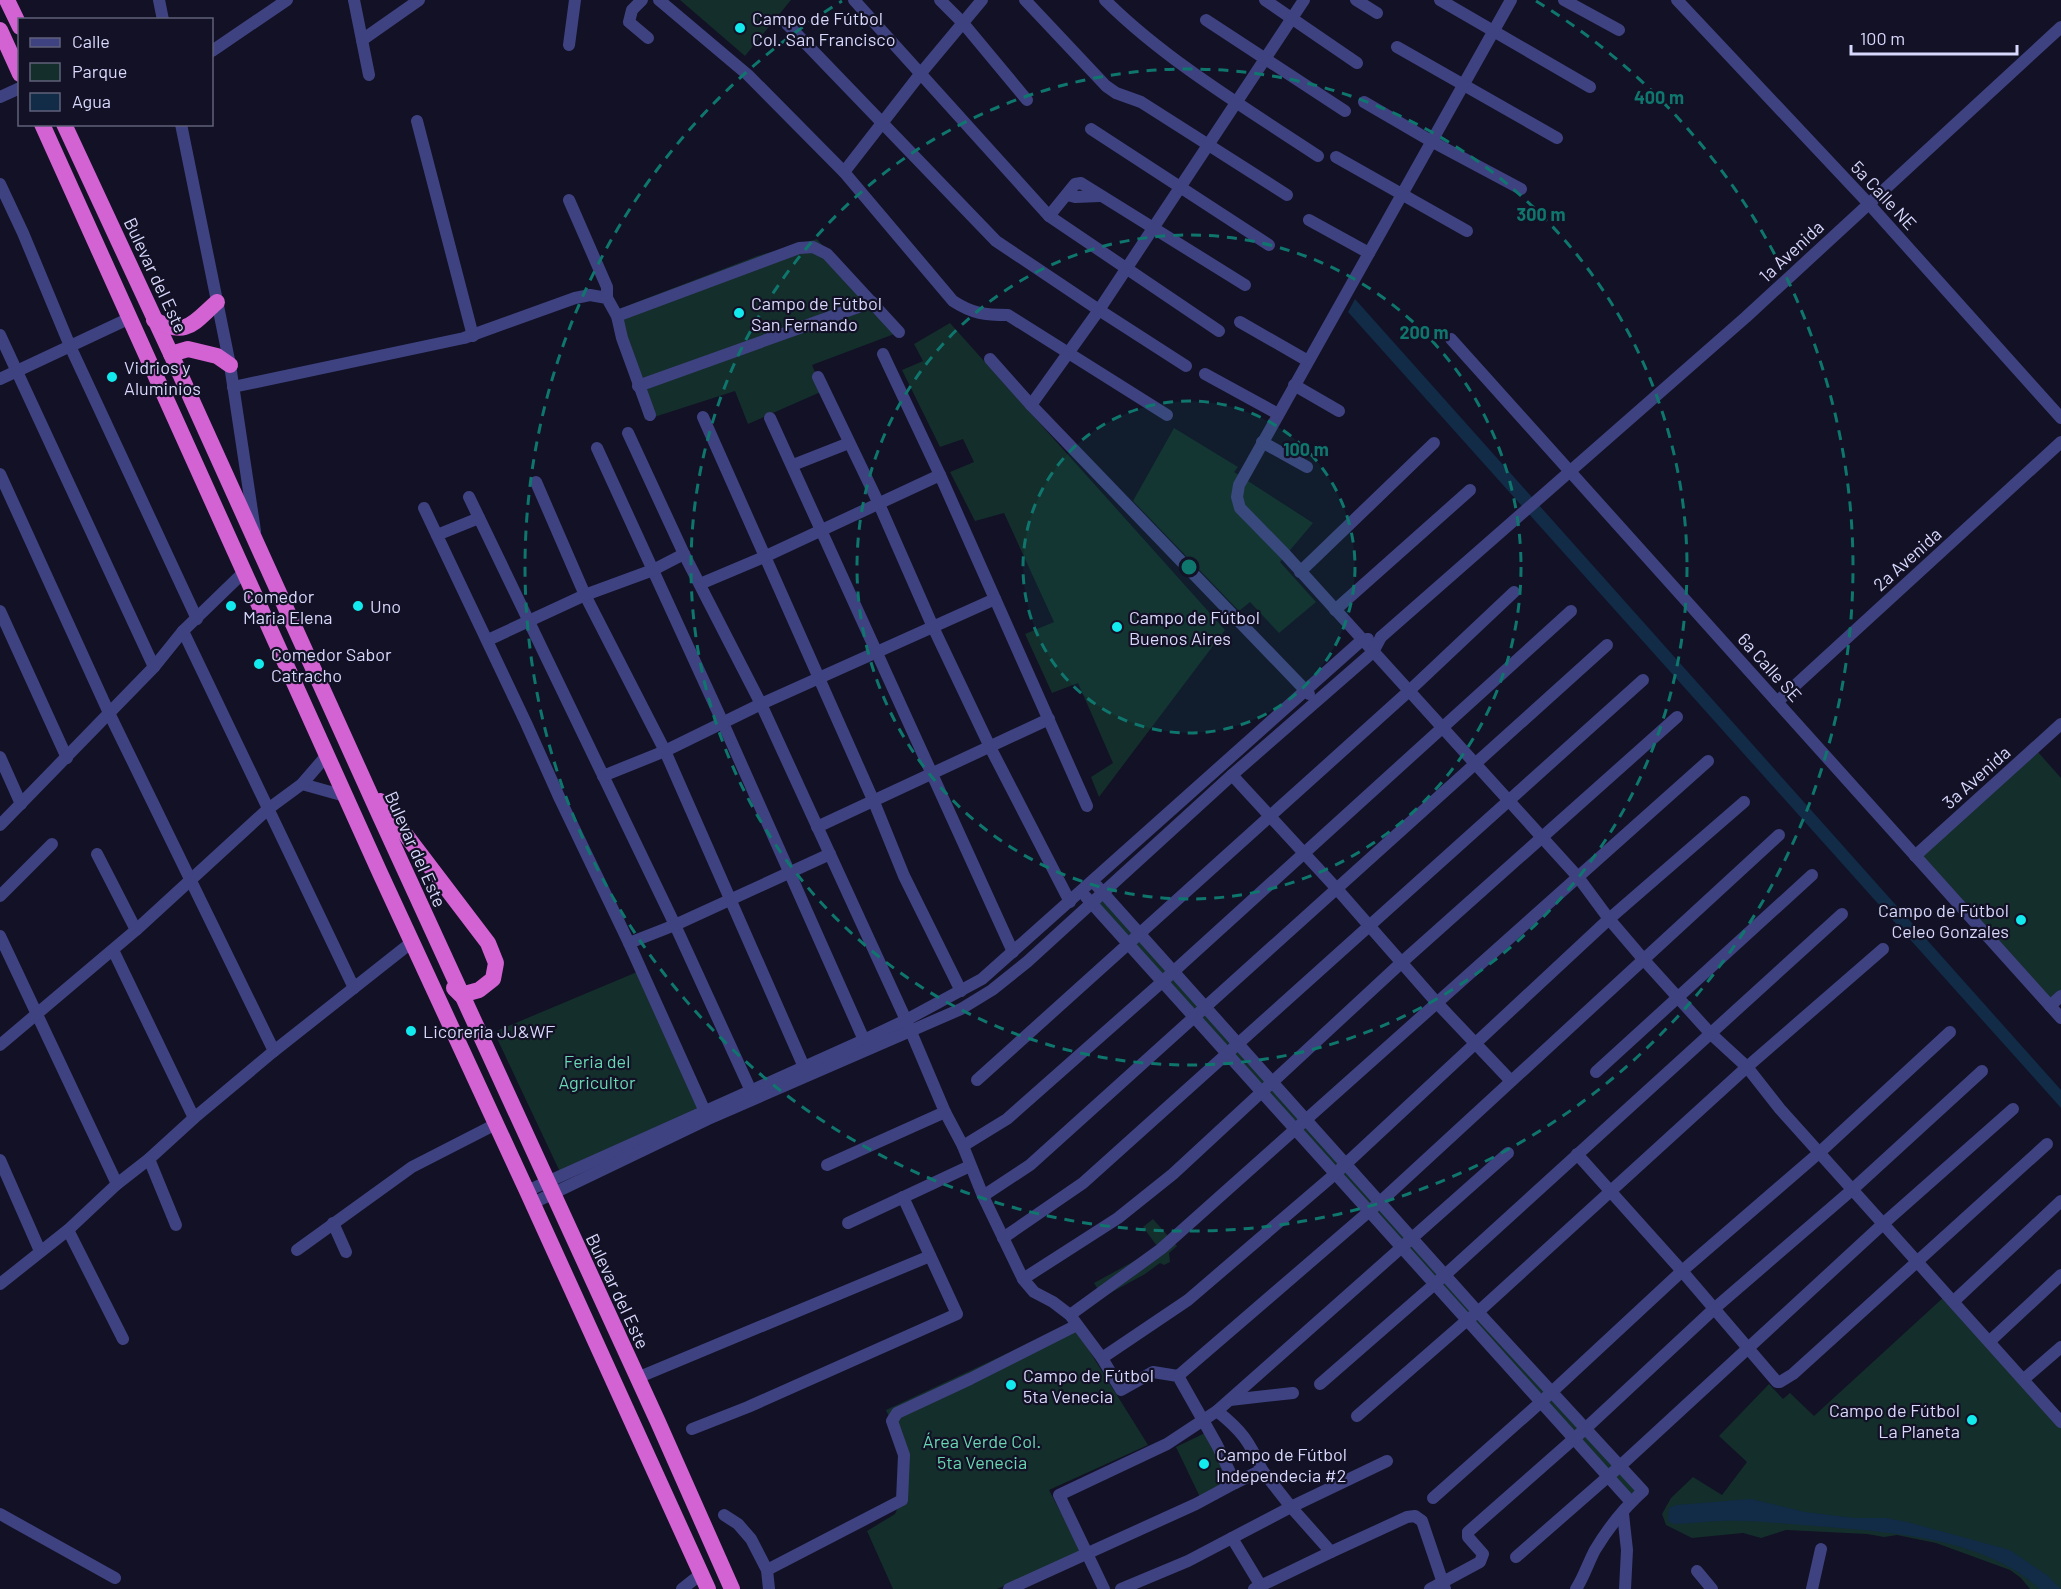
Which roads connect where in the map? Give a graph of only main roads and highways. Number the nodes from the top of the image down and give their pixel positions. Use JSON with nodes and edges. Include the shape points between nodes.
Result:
{"nodes":[{"id":1,"x":7,"y":0,"type":"edge"},
{"id":2,"x":18,"y":23,"type":"edge"},
{"id":3,"x":0,"y":30,"type":"edge"},
{"id":4,"x":18,"y":70,"type":"edge"},
{"id":5,"x":43,"y":126,"type":"edge"},
{"id":6,"x":65,"y":126,"type":"edge"},
{"id":7,"x":217,"y":302,"type":"road end"},
{"id":8,"x":154,"y":320,"type":"junction"},
{"id":9,"x":189,"y":327,"type":"junction"},
{"id":10,"x":171,"y":354,"type":"junction"},
{"id":11,"x":230,"y":365,"type":"road end"},
{"id":12,"x":155,"y":371,"type":"junction"},
{"id":13,"x":362,"y":776,"type":"junction"},
{"id":14,"x":380,"y":873,"type":"junction"},
{"id":15,"x":461,"y":995,"type":"junction"},
{"id":16,"x":704,"y":1582,"type":"edge"},
{"id":17,"x":732,"y":1589,"type":"edge"}],
"edges":[{"from":1,"to":2,"type":"highway"},
{"from":3,"to":4,"type":"highway"},
{"from":5,"to":12,"type":"highway"},
{"from":6,"to":8,"type":"highway","name":"Bulevar del Este"},
{"from":7,"to":9,"type":"highway"},
{"from":8,"to":9,"type":"highway","via":[[171,328]]},
{"from":8,"to":10,"type":"highway","name":"Bulevar del Este"},
{"from":9,"to":10,"type":"highway"},
{"from":10,"to":11,"type":"highway","via":[[188,349],[217,356]]},
{"from":10,"to":12,"type":"highway"},
{"from":10,"to":13,"type":"highway","name":"Bulevar del Este"},
{"from":12,"to":14,"type":"highway"},
{"from":13,"to":15,"type":"highway","name":"Bulevar del Este"},
{"from":13,"to":15,"type":"highway","via":[[488,943],[496,963],[493,979],[478,990]]},
{"from":14,"to":15,"type":"highway","via":[[401,893],[440,974]]},
{"from":14,"to":16,"type":"highway"},
{"from":15,"to":17,"type":"highway","name":"Bulevar del Este"}]}
